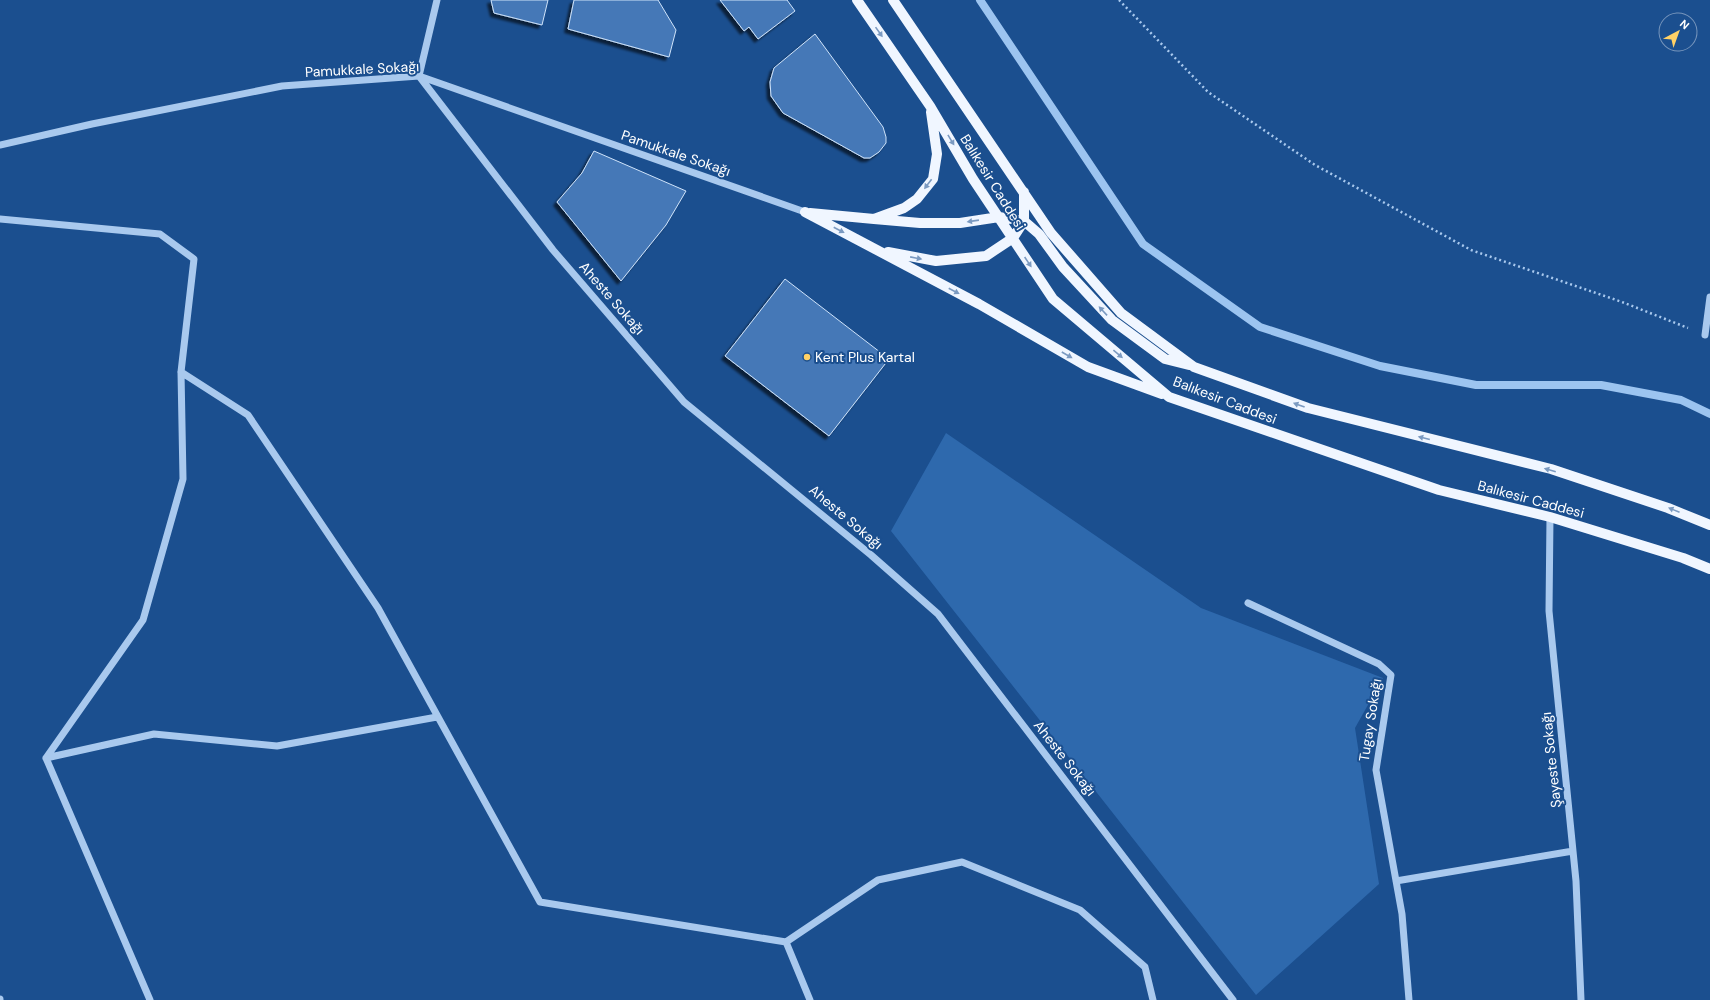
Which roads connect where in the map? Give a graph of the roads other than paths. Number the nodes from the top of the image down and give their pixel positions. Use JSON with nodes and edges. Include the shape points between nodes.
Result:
{"nodes":[{"id":1,"x":437,"y":0,"type":"edge"},
{"id":2,"x":857,"y":0,"type":"edge"},
{"id":3,"x":893,"y":0,"type":"edge"},
{"id":4,"x":419,"y":76,"type":"junction"},
{"id":5,"x":930,"y":106,"type":"junction"},
{"id":6,"x":0,"y":145,"type":"edge"},
{"id":7,"x":1024,"y":192,"type":"junction"},
{"id":8,"x":804,"y":212,"type":"junction"},
{"id":9,"x":999,"y":217,"type":"junction"},
{"id":10,"x":0,"y":219,"type":"edge"},
{"id":11,"x":874,"y":219,"type":"junction"},
{"id":12,"x":1024,"y":221,"type":"junction"},
{"id":13,"x":1013,"y":238,"type":"junction"},
{"id":14,"x":878,"y":250,"type":"junction"},
{"id":15,"x":1710,"y":297,"type":"edge"},
{"id":16,"x":1705,"y":335,"type":"road end"},
{"id":17,"x":1194,"y":367,"type":"junction"},
{"id":18,"x":181,"y":372,"type":"junction"},
{"id":19,"x":1169,"y":397,"type":"junction"},
{"id":20,"x":1550,"y":517,"type":"junction"},
{"id":21,"x":1710,"y":525,"type":"edge"},
{"id":22,"x":1710,"y":569,"type":"edge"},
{"id":23,"x":1248,"y":603,"type":"dead end"},
{"id":24,"x":437,"y":717,"type":"junction"},
{"id":25,"x":46,"y":758,"type":"junction"},
{"id":26,"x":1573,"y":851,"type":"junction"},
{"id":27,"x":1396,"y":881,"type":"junction"},
{"id":28,"x":786,"y":942,"type":"junction"},
{"id":29,"x":150,"y":1000,"type":"edge"},
{"id":30,"x":810,"y":1000,"type":"edge"},
{"id":31,"x":1153,"y":1000,"type":"edge"},
{"id":32,"x":1232,"y":1000,"type":"edge"},
{"id":33,"x":1408,"y":1000,"type":"edge"},
{"id":34,"x":1581,"y":1000,"type":"edge"}],
"edges":[{"from":1,"to":4,"type":"street"},
{"from":2,"to":5,"type":"main road","name":"Balıkesir Caddesi","one_way":true},
{"from":3,"to":7,"type":"main road","name":"Balıkesir Caddesi"},
{"from":4,"to":6,"type":"street","name":"Pamukkale Sokağı","via":[[282,86]]},
{"from":4,"to":8,"type":"street","name":"Pamukkale Sokağı"},
{"from":4,"to":32,"type":"street","name":"Aheste Sokağı","via":[[553,250],[684,402],[871,555],[938,614]]},
{"from":5,"to":9,"type":"main road","name":"Balıkesir Caddesi","one_way":true},
{"from":5,"to":11,"type":"main road","one_way":true,"via":[[937,154],[933,180],[917,199],[904,208]]},
{"from":7,"to":12,"type":"main road"},
{"from":7,"to":17,"type":"main road","name":"Balıkesir Caddesi","via":[[1051,233],[1121,313]]},
{"from":8,"to":11,"type":"main road"},
{"from":8,"to":14,"type":"main road","one_way":true},
{"from":9,"to":11,"type":"main road","one_way":true,"via":[[960,223]]},
{"from":9,"to":12,"type":"main road"},
{"from":9,"to":13,"type":"main road","name":"Balıkesir Caddesi"},
{"from":10,"to":18,"type":"street","via":[[160,234],[194,259]]},
{"from":12,"to":13,"type":"main road"},
{"from":17,"to":12,"type":"main road","one_way":true,"via":[[1165,359],[1112,320]]},
{"from":14,"to":13,"type":"main road","one_way":true,"via":[[936,261],[986,256]]},
{"from":13,"to":19,"type":"main road","name":"Balıkesir Caddesi","one_way":true,"via":[[1053,299]]},
{"from":14,"to":19,"type":"main road","one_way":true,"via":[[989,309],[1088,367]]},
{"from":15,"to":16,"type":"street"},
{"from":21,"to":17,"type":"main road","name":"Balıkesir Caddesi","one_way":true,"via":[[1668,508],[1551,470],[1308,408]]},
{"from":18,"to":24,"type":"street","via":[[248,415],[378,608]]},
{"from":18,"to":25,"type":"street","via":[[183,479],[143,620]]},
{"from":19,"to":20,"type":"main road","name":"Balıkesir Caddesi","via":[[1439,490]]},
{"from":20,"to":22,"type":"main road","name":"Balıkesir Caddesi","via":[[1683,558]]},
{"from":20,"to":26,"type":"street","name":"Şayeste Sokağı","via":[[1549,611]]},
{"from":23,"to":27,"type":"street","name":"Tugay Sokağı","via":[[1379,664],[1391,675],[1376,770]]},
{"from":24,"to":25,"type":"street","via":[[277,746],[154,734]]},
{"from":24,"to":28,"type":"street","via":[[540,902]]},
{"from":25,"to":29,"type":"street"},
{"from":26,"to":27,"type":"street"},
{"from":26,"to":34,"type":"street","name":"Şayeste Sokağı"},
{"from":27,"to":33,"type":"street","name":"Tugay Sokağı","via":[[1402,914]]},
{"from":28,"to":30,"type":"street"},
{"from":28,"to":31,"type":"street","via":[[878,880],[962,862],[1080,910],[1145,967]]}]}
